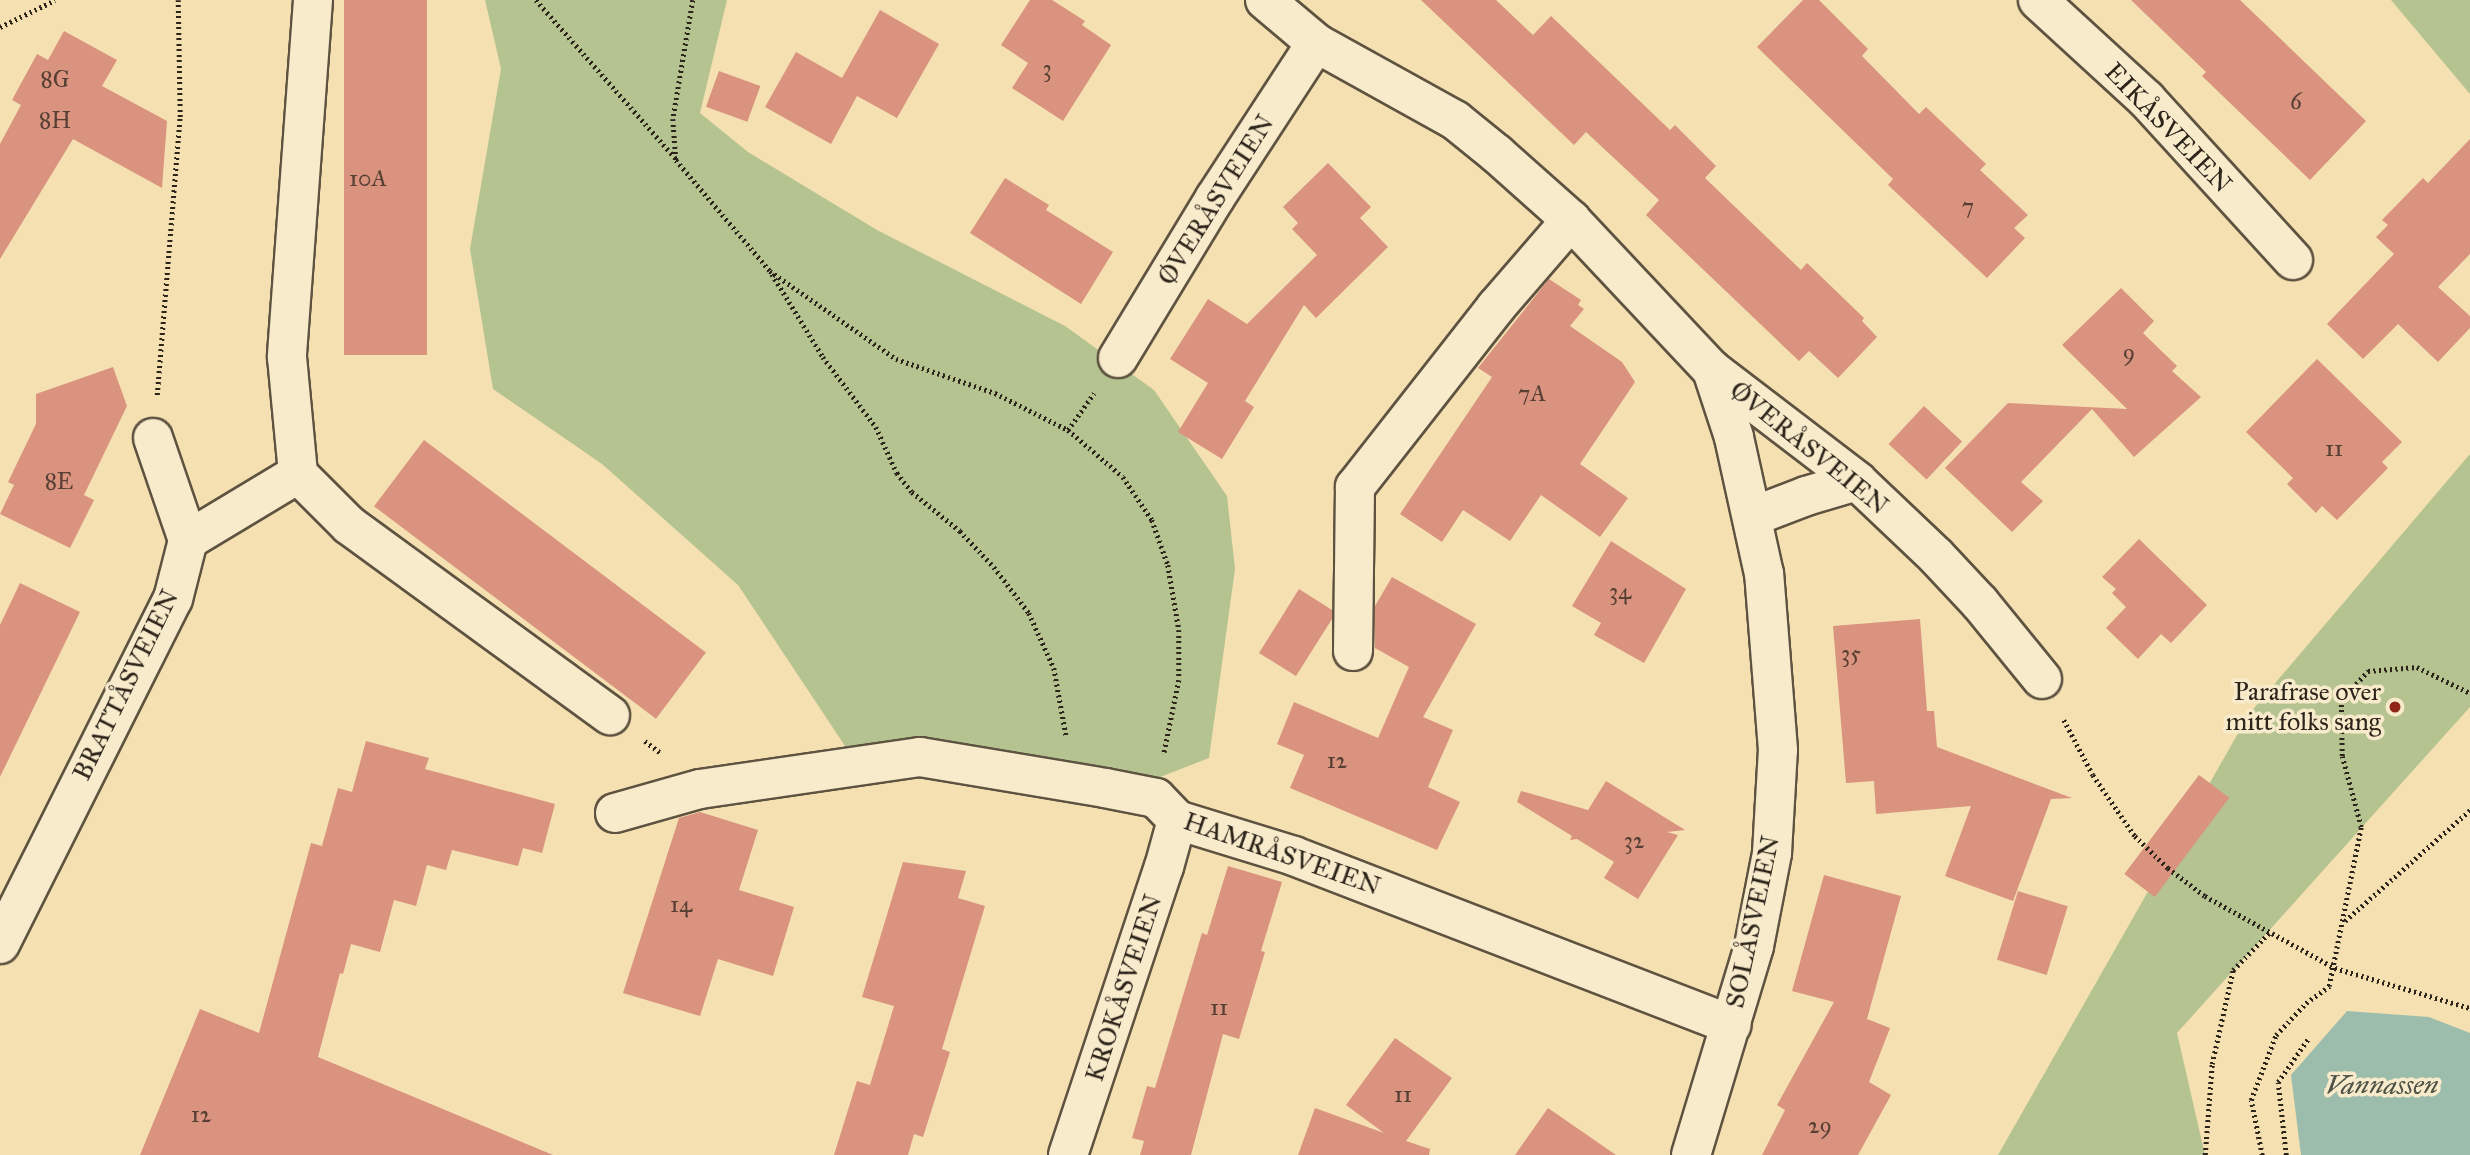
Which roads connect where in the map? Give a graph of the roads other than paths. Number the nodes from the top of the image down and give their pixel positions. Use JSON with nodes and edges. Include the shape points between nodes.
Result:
{"nodes":[{"id":1,"x":313,"y":0,"type":"edge"},
{"id":2,"x":1265,"y":0,"type":"edge"},
{"id":3,"x":2038,"y":0,"type":"edge"},
{"id":4,"x":1316,"y":43,"type":"junction"},
{"id":5,"x":1571,"y":220,"type":"junction"},
{"id":6,"x":2293,"y":260,"type":"dead end"},
{"id":7,"x":1118,"y":358,"type":"dead end"},
{"id":8,"x":1712,"y":370,"type":"junction"},
{"id":9,"x":153,"y":438,"type":"road end"},
{"id":10,"x":298,"y":474,"type":"junction"},
{"id":11,"x":1857,"y":481,"type":"junction"},
{"id":12,"x":1754,"y":516,"type":"junction"},
{"id":13,"x":188,"y":540,"type":"junction"},
{"id":14,"x":1353,"y":651,"type":"dead end"},
{"id":15,"x":2042,"y":679,"type":"road end"},
{"id":16,"x":610,"y":715,"type":"dead end"},
{"id":17,"x":1166,"y":809,"type":"junction"},
{"id":18,"x":615,"y":813,"type":"dead end"},
{"id":19,"x":0,"y":944,"type":"edge"},
{"id":20,"x":1731,"y":1025,"type":"junction"},
{"id":21,"x":1069,"y":1155,"type":"edge"},
{"id":22,"x":1691,"y":1155,"type":"edge"}],
"edges":[{"from":1,"to":10,"type":"street","via":[[287,358]]},
{"from":2,"to":4,"type":"street","name":"ØVERÅSVEIEN"},
{"from":3,"to":6,"type":"street","name":"EIKÅSVEIEN","via":[[2146,99]]},
{"from":4,"to":5,"type":"street","name":"ØVERÅSVEIEN","via":[[1455,120]]},
{"from":4,"to":7,"type":"street","name":"ØVERÅSVEIEN"},
{"from":5,"to":8,"type":"street","name":"ØVERÅSVEIEN"},
{"from":5,"to":14,"type":"street","via":[[1496,307],[1355,487]]},
{"from":8,"to":11,"type":"street","name":"ØVERÅSVEIEN"},
{"from":8,"to":12,"type":"street","name":"SOLÅSVEIEN"},
{"from":9,"to":13,"type":"street"},
{"from":10,"to":13,"type":"street"},
{"from":10,"to":16,"type":"street","via":[[349,525]]},
{"from":11,"to":12,"type":"street"},
{"from":11,"to":15,"type":"street","name":"ØVERÅSVEIEN","via":[[1971,594]]},
{"from":12,"to":20,"type":"street","name":"SOLÅSVEIEN","via":[[1764,575],[1778,750],[1772,853],[1754,946]]},
{"from":13,"to":19,"type":"street","name":"BRATTÅSVEIEN","via":[[173,599]]},
{"from":17,"to":18,"type":"street","name":"HAMRÅSVEIEN","via":[[1060,781],[920,757],[700,789]]},
{"from":17,"to":20,"type":"street","name":"HAMRÅSVEIEN"},
{"from":17,"to":21,"type":"street","name":"KROKÅSVEIEN","via":[[1164,867]]},
{"from":20,"to":22,"type":"street","name":"SOLÅSVEIEN"}]}
